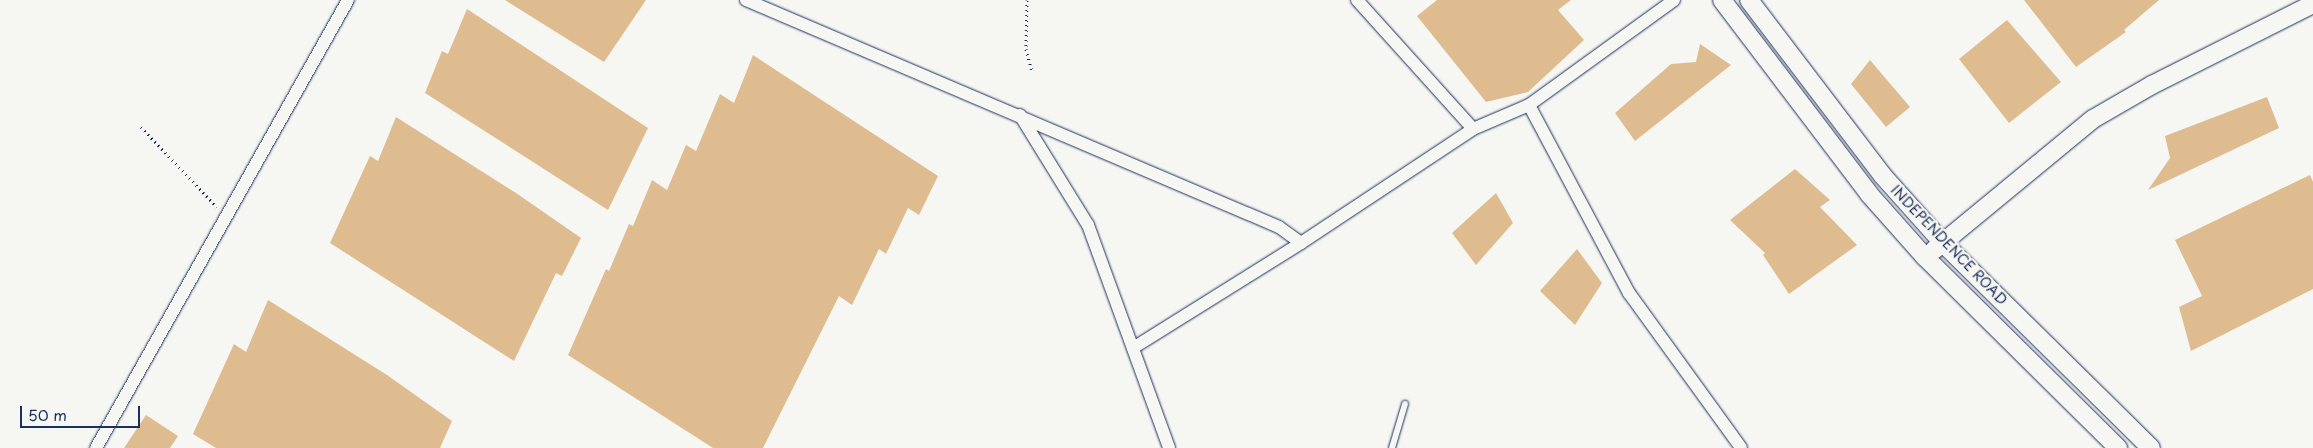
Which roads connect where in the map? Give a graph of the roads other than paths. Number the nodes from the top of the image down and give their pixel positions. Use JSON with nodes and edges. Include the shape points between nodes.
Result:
{"nodes":[{"id":1,"x":348,"y":0,"type":"edge"},
{"id":2,"x":746,"y":0,"type":"edge"},
{"id":3,"x":1357,"y":0,"type":"edge"},
{"id":4,"x":1674,"y":0,"type":"edge"},
{"id":5,"x":1722,"y":0,"type":"edge"},
{"id":6,"x":1749,"y":0,"type":"edge"},
{"id":7,"x":2313,"y":2,"type":"edge"},
{"id":8,"x":1529,"y":105,"type":"junction"},
{"id":9,"x":1020,"y":115,"type":"junction"},
{"id":10,"x":1473,"y":129,"type":"junction"},
{"id":11,"x":1301,"y":243,"type":"junction"},
{"id":12,"x":1942,"y":243,"type":"junction"},
{"id":13,"x":1925,"y":257,"type":"junction"},
{"id":14,"x":1133,"y":348,"type":"junction"},
{"id":15,"x":1405,"y":404,"type":"dead end"},
{"id":16,"x":96,"y":448,"type":"edge"},
{"id":17,"x":1169,"y":448,"type":"edge"},
{"id":18,"x":1392,"y":448,"type":"edge"},
{"id":19,"x":1741,"y":448,"type":"edge"},
{"id":20,"x":2118,"y":448,"type":"edge"},
{"id":21,"x":2151,"y":448,"type":"edge"}],
"edges":[{"from":1,"to":16,"type":"street"},
{"from":2,"to":9,"type":"street"},
{"from":3,"to":10,"type":"street"},
{"from":4,"to":8,"type":"street"},
{"from":5,"to":13,"type":"main road","name":"INDEPENDENCE ROAD","via":[[1869,194]]},
{"from":6,"to":12,"type":"main road","name":"INDEPENDENCE ROAD","via":[[1883,176]]},
{"from":7,"to":12,"type":"main road","via":[[2093,119]]},
{"from":8,"to":10,"type":"street"},
{"from":8,"to":19,"type":"street","via":[[1629,293]]},
{"from":9,"to":11,"type":"street","via":[[1279,227]]},
{"from":9,"to":14,"type":"street","via":[[1088,225]]},
{"from":10,"to":11,"type":"street"},
{"from":11,"to":14,"type":"street"},
{"from":12,"to":13,"type":"main road"},
{"from":12,"to":21,"type":"main road","name":"INDEPENDENCE ROAD"},
{"from":13,"to":20,"type":"main road","name":"INDEPENDENCE ROAD"},
{"from":14,"to":17,"type":"street"},
{"from":15,"to":18,"type":"lane"}]}
